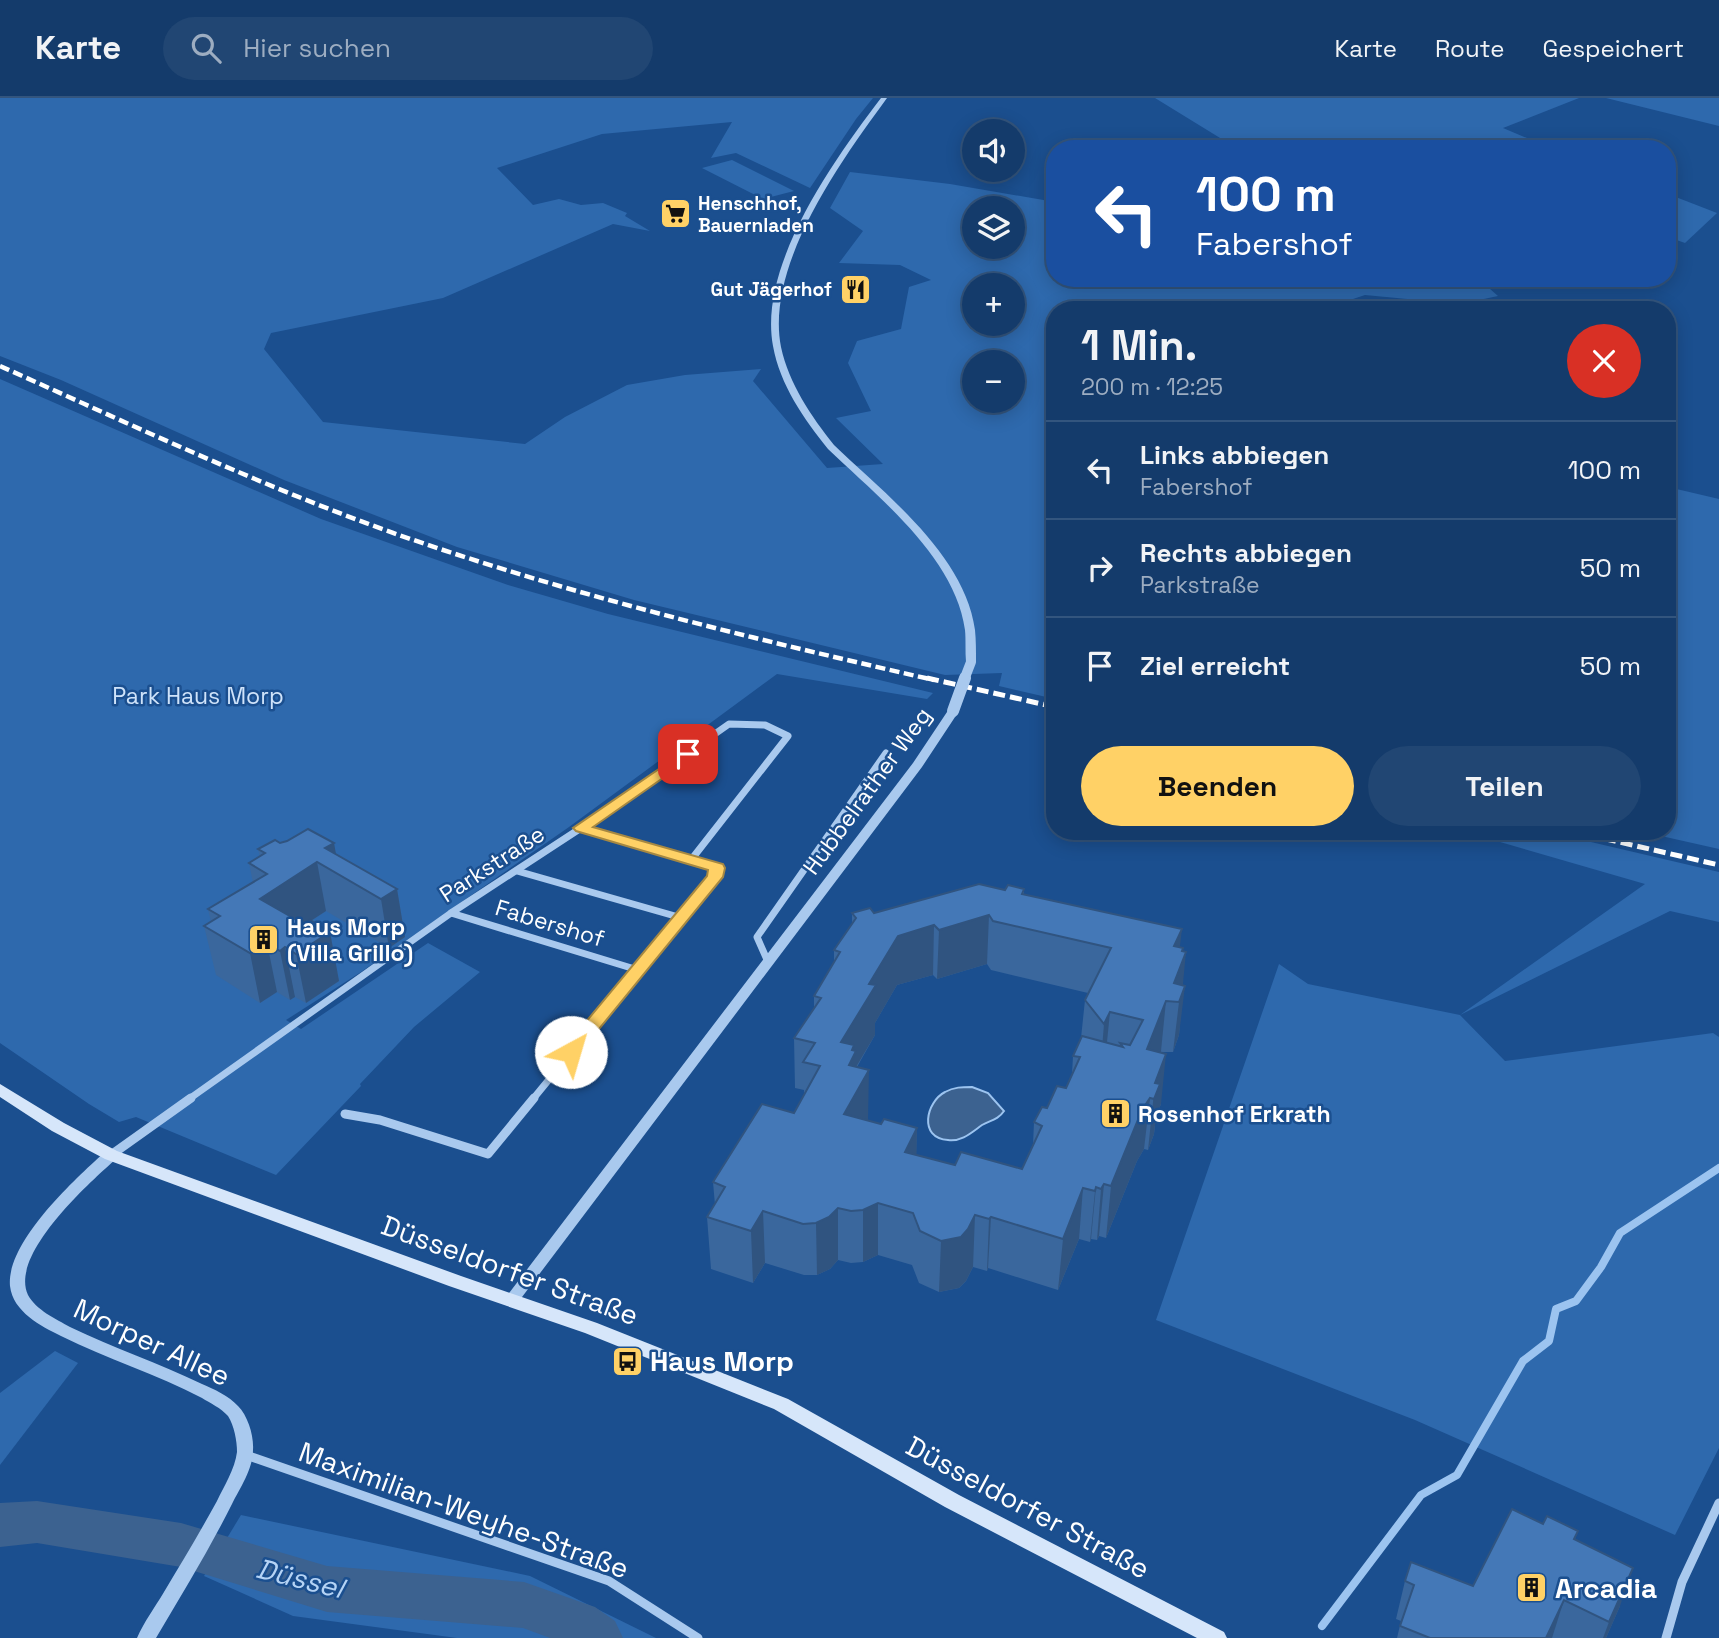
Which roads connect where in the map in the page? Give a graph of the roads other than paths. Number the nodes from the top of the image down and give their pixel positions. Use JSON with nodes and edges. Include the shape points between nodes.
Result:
{"nodes":[{"id":1,"x":884,"y":98,"type":"edge"},
{"id":2,"x":886,"y":753,"type":"dead end"},
{"id":3,"x":581,"y":828,"type":"junction"},
{"id":4,"x":691,"y":860,"type":"junction"},
{"id":5,"x":517,"y":871,"type":"junction"},
{"id":6,"x":452,"y":913,"type":"junction"},
{"id":7,"x":682,"y":918,"type":"junction"},
{"id":8,"x":768,"y":962,"type":"junction"},
{"id":9,"x":638,"y":970,"type":"junction"},
{"id":10,"x":0,"y":1089,"type":"edge"},
{"id":11,"x":345,"y":1114,"type":"dead end"},
{"id":12,"x":111,"y":1155,"type":"junction"},
{"id":13,"x":511,"y":1301,"type":"junction"},
{"id":14,"x":246,"y":1455,"type":"junction"},
{"id":15,"x":1719,"y":1503,"type":"edge"},
{"id":16,"x":187,"y":1566,"type":"joint"},
{"id":17,"x":146,"y":1638,"type":"edge"},
{"id":18,"x":698,"y":1638,"type":"edge"},
{"id":19,"x":1217,"y":1638,"type":"edge"},
{"id":20,"x":1665,"y":1638,"type":"edge"}],
"edges":[{"from":1,"to":8,"type":"street","name":"Hubbelrather Weg","bridge":true,"via":[[810,211],[780,281],[775,334],[794,395],[816,428],[936,553],[955,582],[968,613],[971,662],[953,711],[918,765]]},
{"from":2,"to":8,"type":"street","name":"Hubbelrather Weg","via":[[757,937]]},
{"from":3,"to":4,"type":"street"},
{"from":3,"to":4,"type":"street","name":"Parkstraße","via":[[729,724],[765,725],[788,736]]},
{"from":3,"to":5,"type":"street","name":"Parkstraße"},
{"from":4,"to":7,"type":"street","via":[[717,868],[715,877]]},
{"from":5,"to":6,"type":"street","name":"Parkstraße"},
{"from":5,"to":7,"type":"street","name":"Fabershof"},
{"from":6,"to":9,"type":"street","name":"Fabershof"},
{"from":6,"to":12,"type":"street","name":"Parkstraße"},
{"from":7,"to":9,"type":"street"},
{"from":8,"to":13,"type":"street","name":"Hubbelrather Weg"},
{"from":9,"to":11,"type":"street","via":[[488,1154],[380,1120]]},
{"from":10,"to":12,"type":"main road","name":"Düsseldorfer Straße"},
{"from":12,"to":13,"type":"main road","name":"Düsseldorfer Straße"},
{"from":12,"to":14,"type":"street","name":"Morper Allee","via":[[28,1247],[20,1265],[22,1298],[40,1318],[72,1335],[178,1379],[227,1406],[241,1426]]},
{"from":13,"to":19,"type":"main road","name":"Düsseldorfer Straße","via":[[592,1328],[781,1404],[952,1501]]},
{"from":14,"to":16,"type":"street"},
{"from":14,"to":18,"type":"street","name":"Maximilian-Weyhe-Straße","via":[[609,1581]]},
{"from":15,"to":20,"type":"street","via":[[1682,1582]]},
{"from":16,"to":17,"type":"street"}]}
